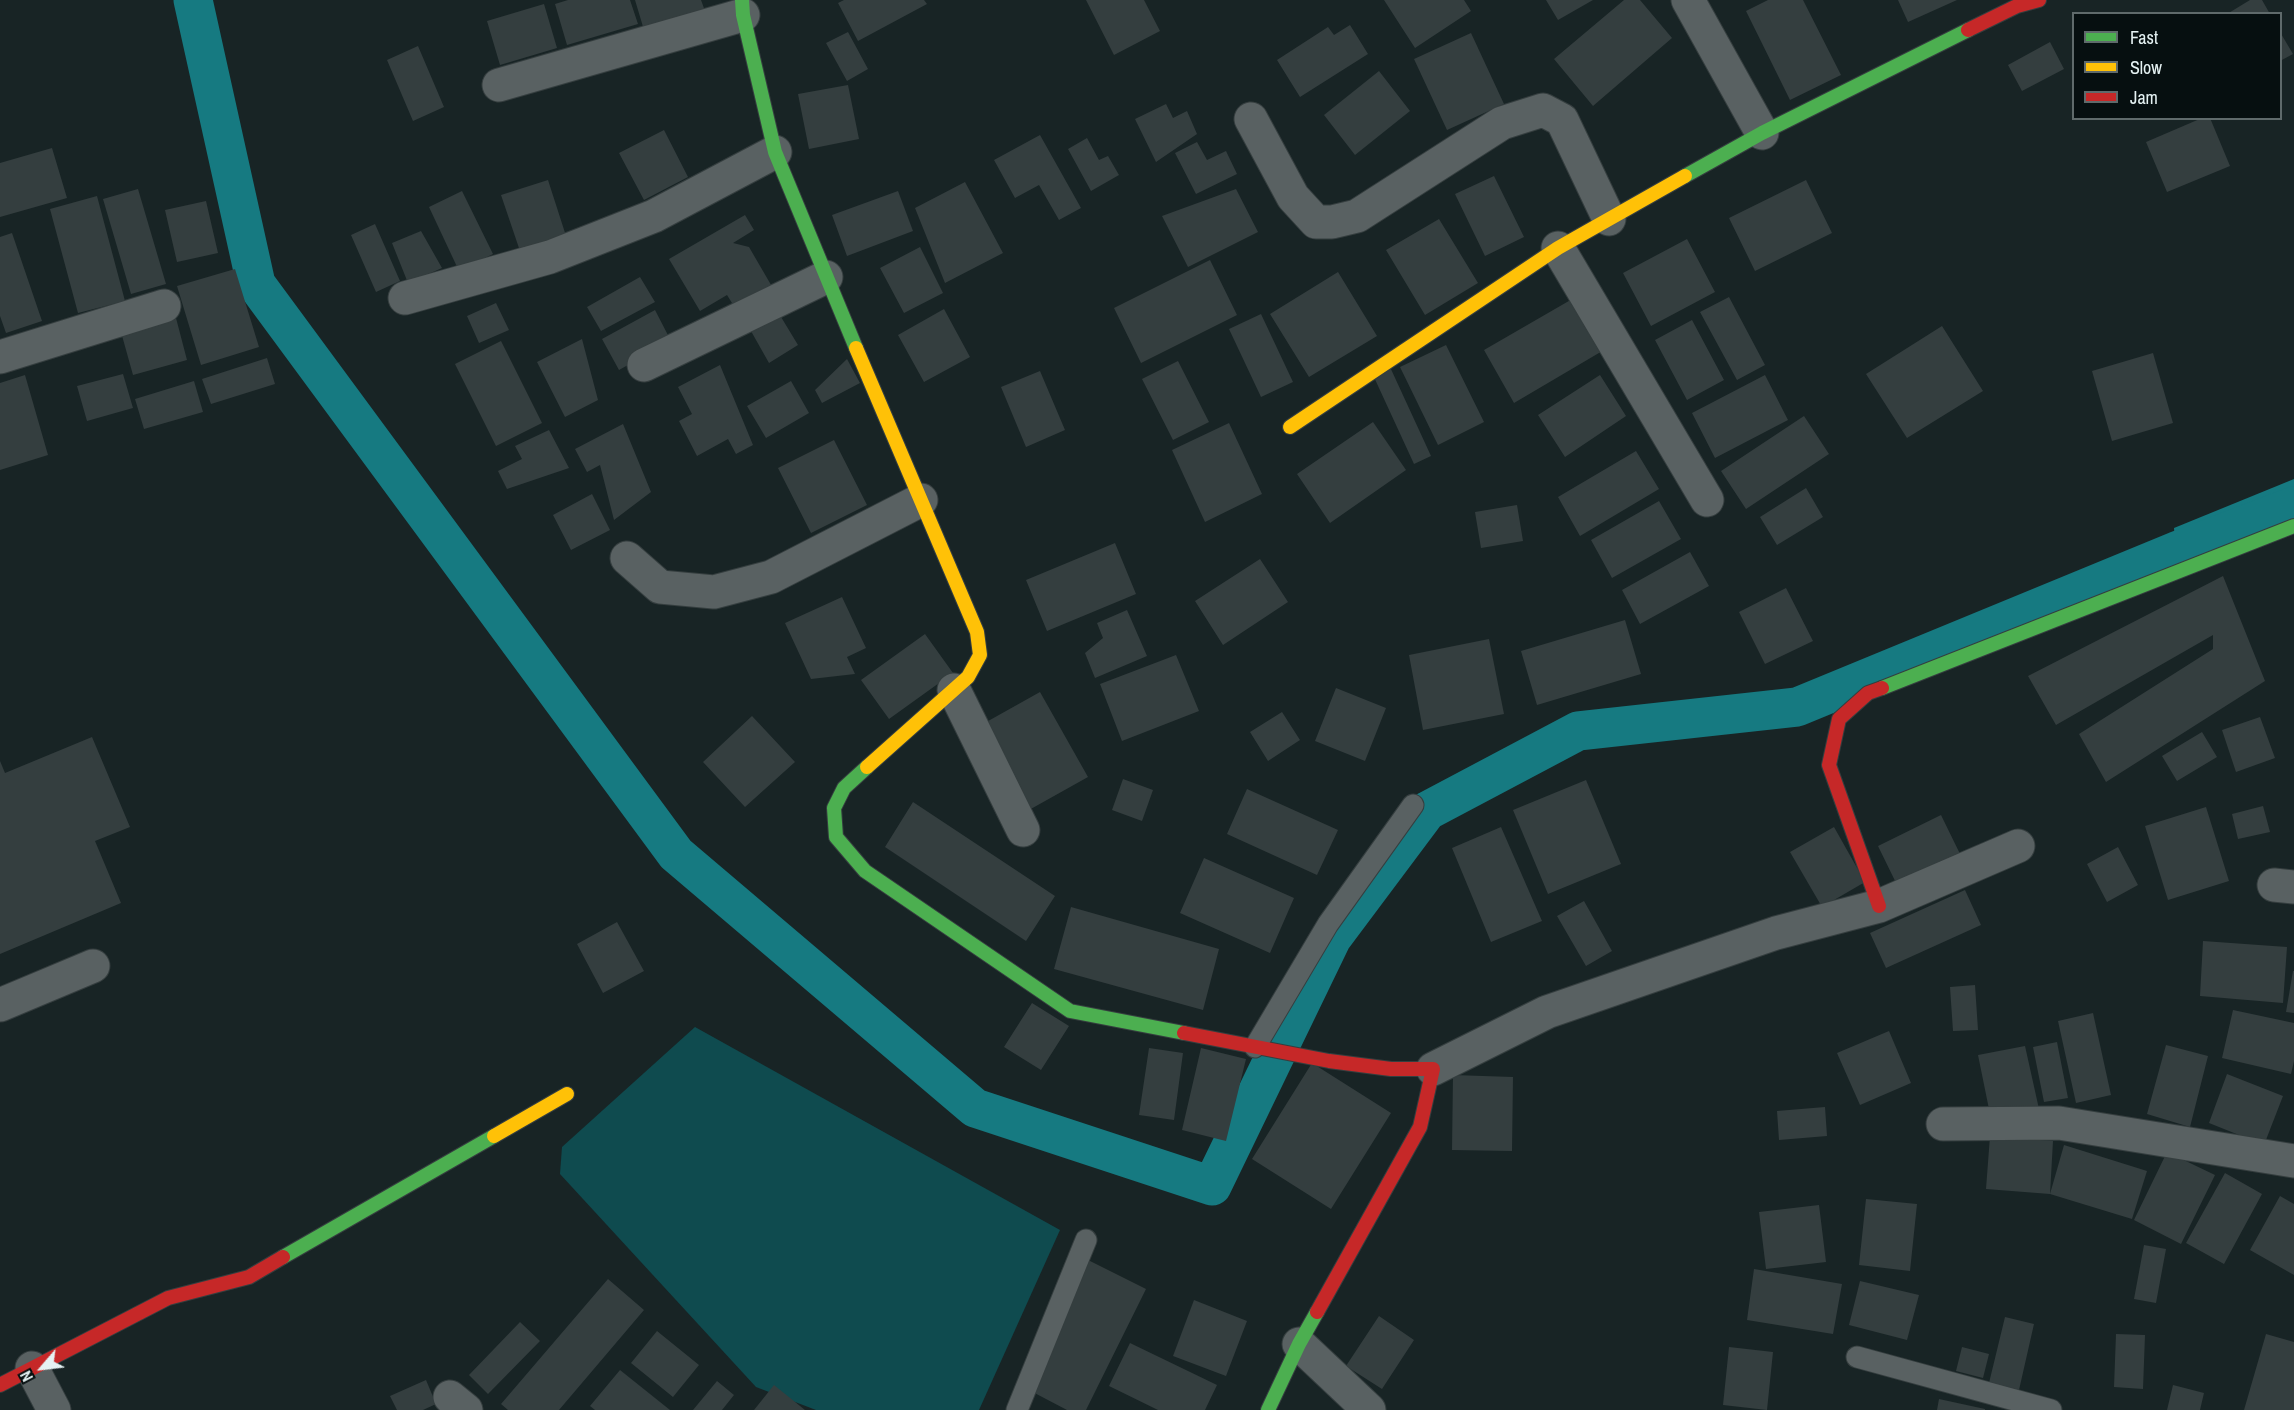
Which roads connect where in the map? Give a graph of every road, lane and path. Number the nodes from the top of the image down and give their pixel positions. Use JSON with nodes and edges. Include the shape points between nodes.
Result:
{"nodes":[{"id":1,"x":1688,"y":0,"type":"edge"},
{"id":2,"x":2039,"y":0,"type":"edge"},
{"id":3,"x":742,"y":8,"type":"edge"},
{"id":4,"x":500,"y":85,"type":"dead end"},
{"id":5,"x":1251,"y":118,"type":"dead end"},
{"id":6,"x":1762,"y":132,"type":"junction"},
{"id":7,"x":776,"y":152,"type":"junction"},
{"id":8,"x":1609,"y":219,"type":"junction"},
{"id":9,"x":1558,"y":248,"type":"junction"},
{"id":10,"x":826,"y":277,"type":"junction"},
{"id":11,"x":405,"y":298,"type":"dead end"},
{"id":12,"x":164,"y":306,"type":"dead end"},
{"id":13,"x":0,"y":357,"type":"edge"},
{"id":14,"x":644,"y":365,"type":"dead end"},
{"id":15,"x":1290,"y":427,"type":"dead end"},
{"id":16,"x":921,"y":500,"type":"junction"},
{"id":17,"x":1707,"y":500,"type":"dead end"},
{"id":18,"x":2294,"y":526,"type":"edge"},
{"id":19,"x":627,"y":558,"type":"dead end"},
{"id":20,"x":954,"y":690,"type":"junction"},
{"id":21,"x":1413,"y":805,"type":"dead end"},
{"id":22,"x":1023,"y":830,"type":"dead end"},
{"id":23,"x":2018,"y":846,"type":"dead end"},
{"id":24,"x":1879,"y":906,"type":"junction"},
{"id":25,"x":93,"y":966,"type":"dead end"},
{"id":26,"x":0,"y":1005,"type":"edge"},
{"id":27,"x":1262,"y":1048,"type":"junction"},
{"id":28,"x":1433,"y":1069,"type":"junction"},
{"id":29,"x":567,"y":1094,"type":"dead end"},
{"id":30,"x":1943,"y":1124,"type":"dead end"},
{"id":31,"x":2294,"y":1161,"type":"edge"},
{"id":32,"x":1086,"y":1240,"type":"dead end"},
{"id":33,"x":1299,"y":1344,"type":"junction"},
{"id":34,"x":1857,"y":1357,"type":"dead end"},
{"id":35,"x":32,"y":1368,"type":"junction"},
{"id":36,"x":0,"y":1385,"type":"edge"},
{"id":37,"x":54,"y":1410,"type":"edge"},
{"id":38,"x":1017,"y":1410,"type":"edge"},
{"id":39,"x":1268,"y":1410,"type":"edge"},
{"id":40,"x":1369,"y":1410,"type":"edge"},
{"id":41,"x":2051,"y":1410,"type":"edge"}],
"edges":[{"from":1,"to":6,"type":"street"},
{"from":2,"to":6,"type":"street","via":[[2018,6]]},
{"from":3,"to":4,"type":"street"},
{"from":3,"to":7,"type":"street"},
{"from":5,"to":8,"type":"street","via":[[1293,197],[1316,222],[1332,222],[1357,216],[1502,123],[1543,110],[1562,120]]},
{"from":6,"to":8,"type":"street"},
{"from":7,"to":10,"type":"street"},
{"from":7,"to":11,"type":"street","via":[[654,216],[550,257]]},
{"from":8,"to":9,"type":"street"},
{"from":9,"to":15,"type":"street"},
{"from":9,"to":17,"type":"street"},
{"from":10,"to":14,"type":"street"},
{"from":10,"to":16,"type":"street"},
{"from":12,"to":13,"type":"street"},
{"from":16,"to":19,"type":"street","via":[[771,577],[714,592],[660,587]]},
{"from":16,"to":20,"type":"street","via":[[977,632],[980,655],[968,677]]},
{"from":18,"to":24,"type":"street","via":[[1868,693],[1839,719],[1829,765]]},
{"from":20,"to":22,"type":"street"},
{"from":20,"to":27,"type":"street","via":[[844,788],[834,808],[836,837],[865,871],[1070,1011]]},
{"from":21,"to":27,"type":"lane","via":[[1328,924]]},
{"from":23,"to":24,"type":"street"},
{"from":24,"to":28,"type":"street","via":[[1776,933],[1547,1012]]},
{"from":25,"to":26,"type":"street"},
{"from":27,"to":28,"type":"street","via":[[1391,1069]]},
{"from":28,"to":33,"type":"street","via":[[1420,1127]]},
{"from":29,"to":35,"type":"street","via":[[249,1277],[168,1298]]},
{"from":30,"to":31,"type":"street","via":[[2059,1123]]},
{"from":32,"to":38,"type":"lane"},
{"from":33,"to":39,"type":"street"},
{"from":33,"to":40,"type":"street"},
{"from":34,"to":41,"type":"lane"},
{"from":35,"to":36,"type":"street"},
{"from":35,"to":37,"type":"street"}]}
